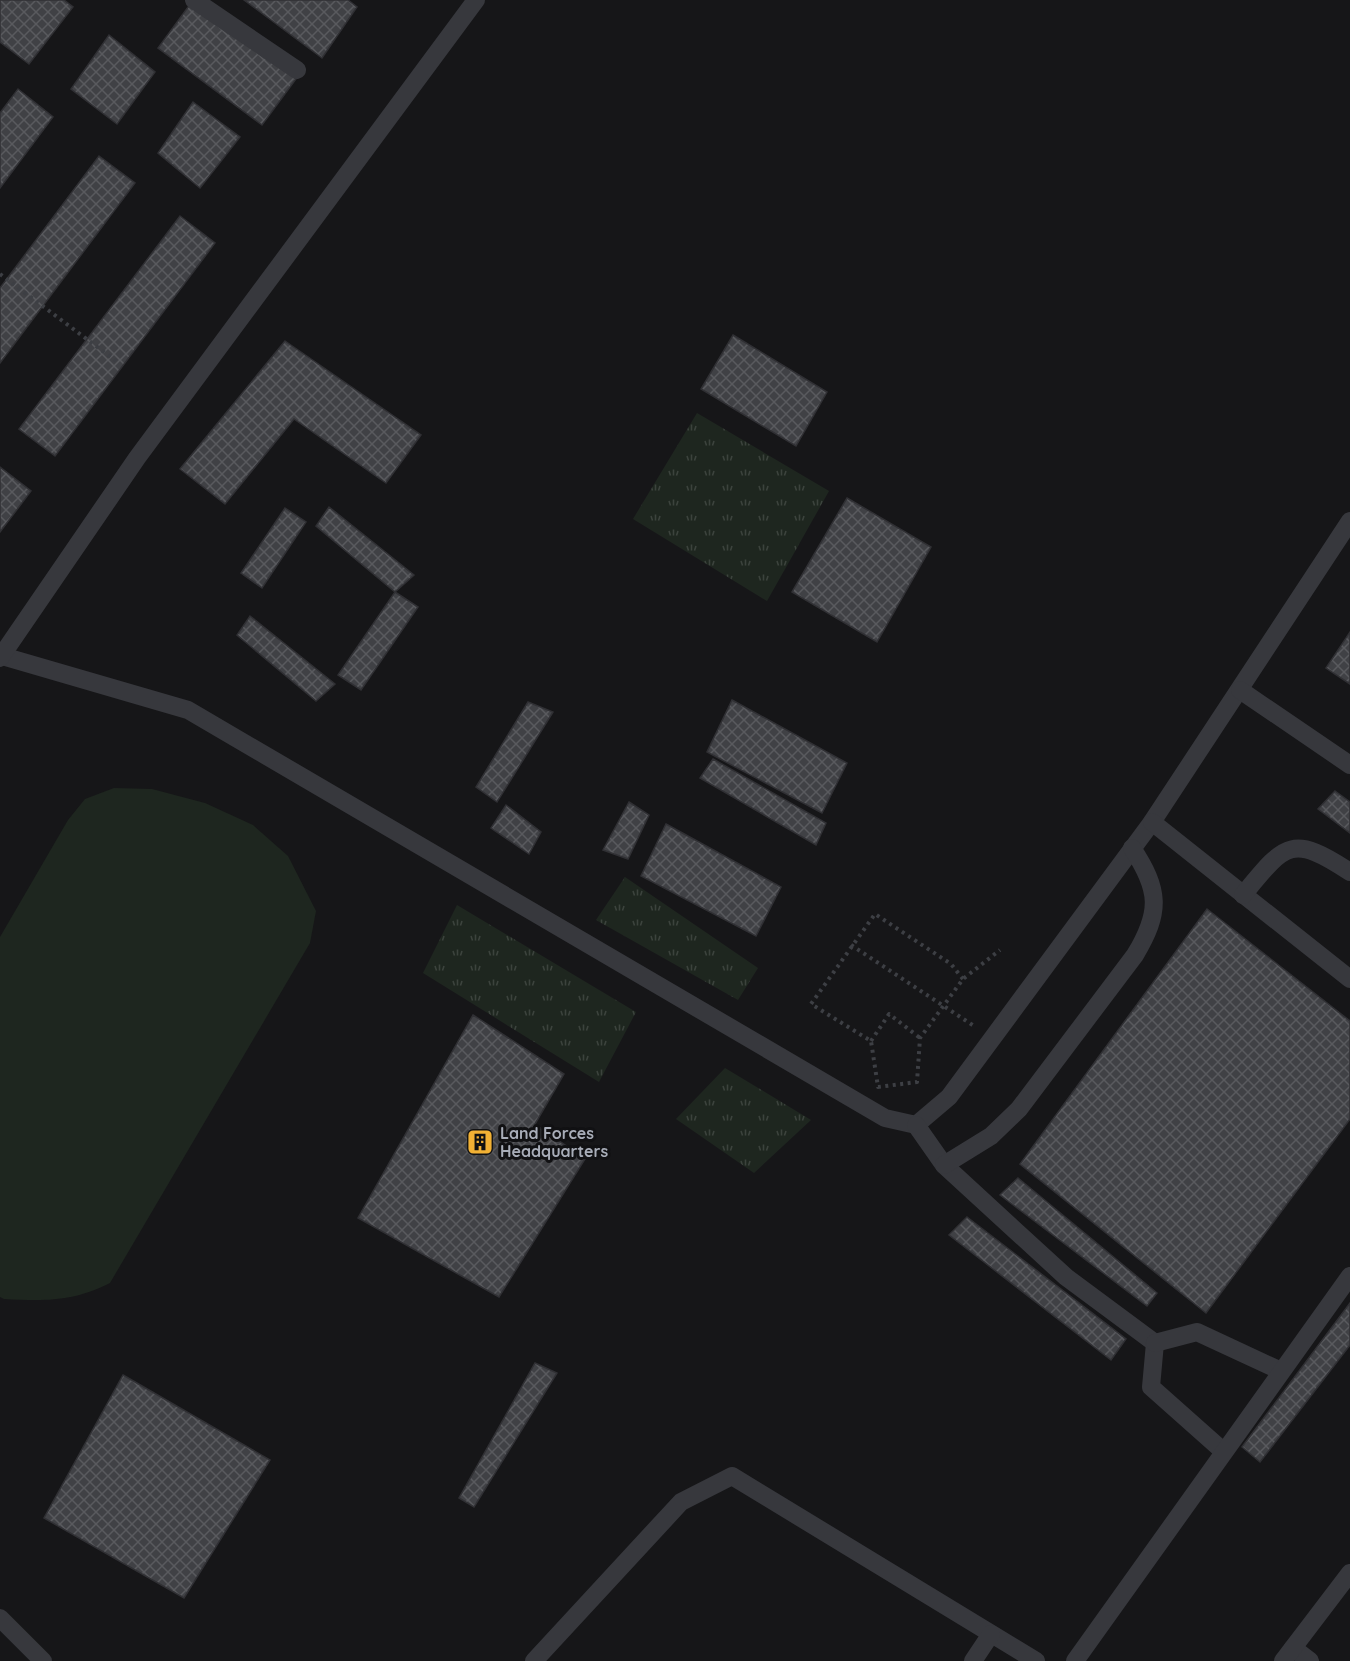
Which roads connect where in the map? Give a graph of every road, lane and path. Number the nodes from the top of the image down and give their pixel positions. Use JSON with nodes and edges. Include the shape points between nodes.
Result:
{"nodes":[{"id":1,"x":194,"y":0,"type":"edge"},
{"id":2,"x":476,"y":0,"type":"edge"},
{"id":3,"x":297,"y":70,"type":"dead end"},
{"id":4,"x":0,"y":274,"type":"edge"},
{"id":5,"x":116,"y":361,"type":"dead end"},
{"id":6,"x":1350,"y":521,"type":"edge"},
{"id":7,"x":1,"y":657,"type":"edge"},
{"id":8,"x":1240,"y":690,"type":"junction"},
{"id":9,"x":1350,"y":765,"type":"edge"},
{"id":10,"x":1152,"y":822,"type":"junction"},
{"id":11,"x":1132,"y":848,"type":"junction"},
{"id":12,"x":1350,"y":872,"type":"edge"},
{"id":13,"x":1243,"y":895,"type":"junction"},
{"id":14,"x":851,"y":945,"type":"junction"},
{"id":15,"x":1000,"y":950,"type":"dead end"},
{"id":16,"x":963,"y":979,"type":"junction"},
{"id":17,"x":1350,"y":979,"type":"edge"},
{"id":18,"x":944,"y":1007,"type":"junction"},
{"id":19,"x":920,"y":1038,"type":"junction"},
{"id":20,"x":992,"y":1038,"type":"junction"},
{"id":21,"x":871,"y":1041,"type":"junction"},
{"id":22,"x":916,"y":1125,"type":"junction"},
{"id":23,"x":944,"y":1165,"type":"junction"},
{"id":24,"x":1350,"y":1276,"type":"edge"},
{"id":25,"x":1155,"y":1343,"type":"junction"},
{"id":26,"x":1281,"y":1371,"type":"junction"},
{"id":27,"x":1223,"y":1451,"type":"junction"},
{"id":28,"x":1350,"y":1573,"type":"edge"},
{"id":29,"x":0,"y":1618,"type":"edge"},
{"id":30,"x":991,"y":1634,"type":"junction"},
{"id":31,"x":1288,"y":1655,"type":"edge"},
{"id":32,"x":43,"y":1661,"type":"edge"},
{"id":33,"x":534,"y":1661,"type":"edge"},
{"id":34,"x":973,"y":1661,"type":"edge"},
{"id":35,"x":1036,"y":1661,"type":"edge"},
{"id":36,"x":1075,"y":1661,"type":"edge"},
{"id":37,"x":1310,"y":1661,"type":"edge"}],
"edges":[{"from":1,"to":3,"type":"lane"},
{"from":2,"to":7,"type":"lane","via":[[137,458]]},
{"from":4,"to":5,"type":"path"},
{"from":6,"to":8,"type":"lane"},
{"from":7,"to":22,"type":"lane","via":[[188,710],[885,1118]]},
{"from":8,"to":9,"type":"lane"},
{"from":8,"to":10,"type":"lane"},
{"from":10,"to":11,"type":"lane"},
{"from":10,"to":13,"type":"lane"},
{"from":11,"to":20,"type":"lane"},
{"from":11,"to":23,"type":"lane","via":[[1148,872],[1153,891],[1150,930],[1019,1108],[991,1136]]},
{"from":12,"to":13,"type":"lane","via":[[1314,850],[1290,850],[1270,862]]},
{"from":13,"to":17,"type":"lane"},
{"from":14,"to":16,"type":"path","via":[[875,914],[951,964]]},
{"from":14,"to":18,"type":"path"},
{"from":14,"to":21,"type":"path","via":[[811,1004]]},
{"from":15,"to":16,"type":"path"},
{"from":16,"to":18,"type":"path"},
{"from":18,"to":19,"type":"path"},
{"from":18,"to":20,"type":"path"},
{"from":19,"to":21,"type":"path","via":[[889,1014]]},
{"from":19,"to":21,"type":"path","via":[[917,1082],[878,1087]]},
{"from":20,"to":22,"type":"lane","via":[[948,1097]]},
{"from":22,"to":23,"type":"lane"},
{"from":23,"to":25,"type":"lane","via":[[1066,1278]]},
{"from":24,"to":26,"type":"lane"},
{"from":25,"to":26,"type":"lane","via":[[1197,1332]]},
{"from":25,"to":27,"type":"lane","via":[[1151,1386]]},
{"from":26,"to":27,"type":"lane"},
{"from":27,"to":36,"type":"lane"},
{"from":28,"to":31,"type":"lane"},
{"from":29,"to":32,"type":"lane"},
{"from":30,"to":33,"type":"lane","via":[[732,1476],[681,1502]]},
{"from":30,"to":34,"type":"lane"},
{"from":30,"to":35,"type":"lane"},
{"from":31,"to":37,"type":"lane"}]}
